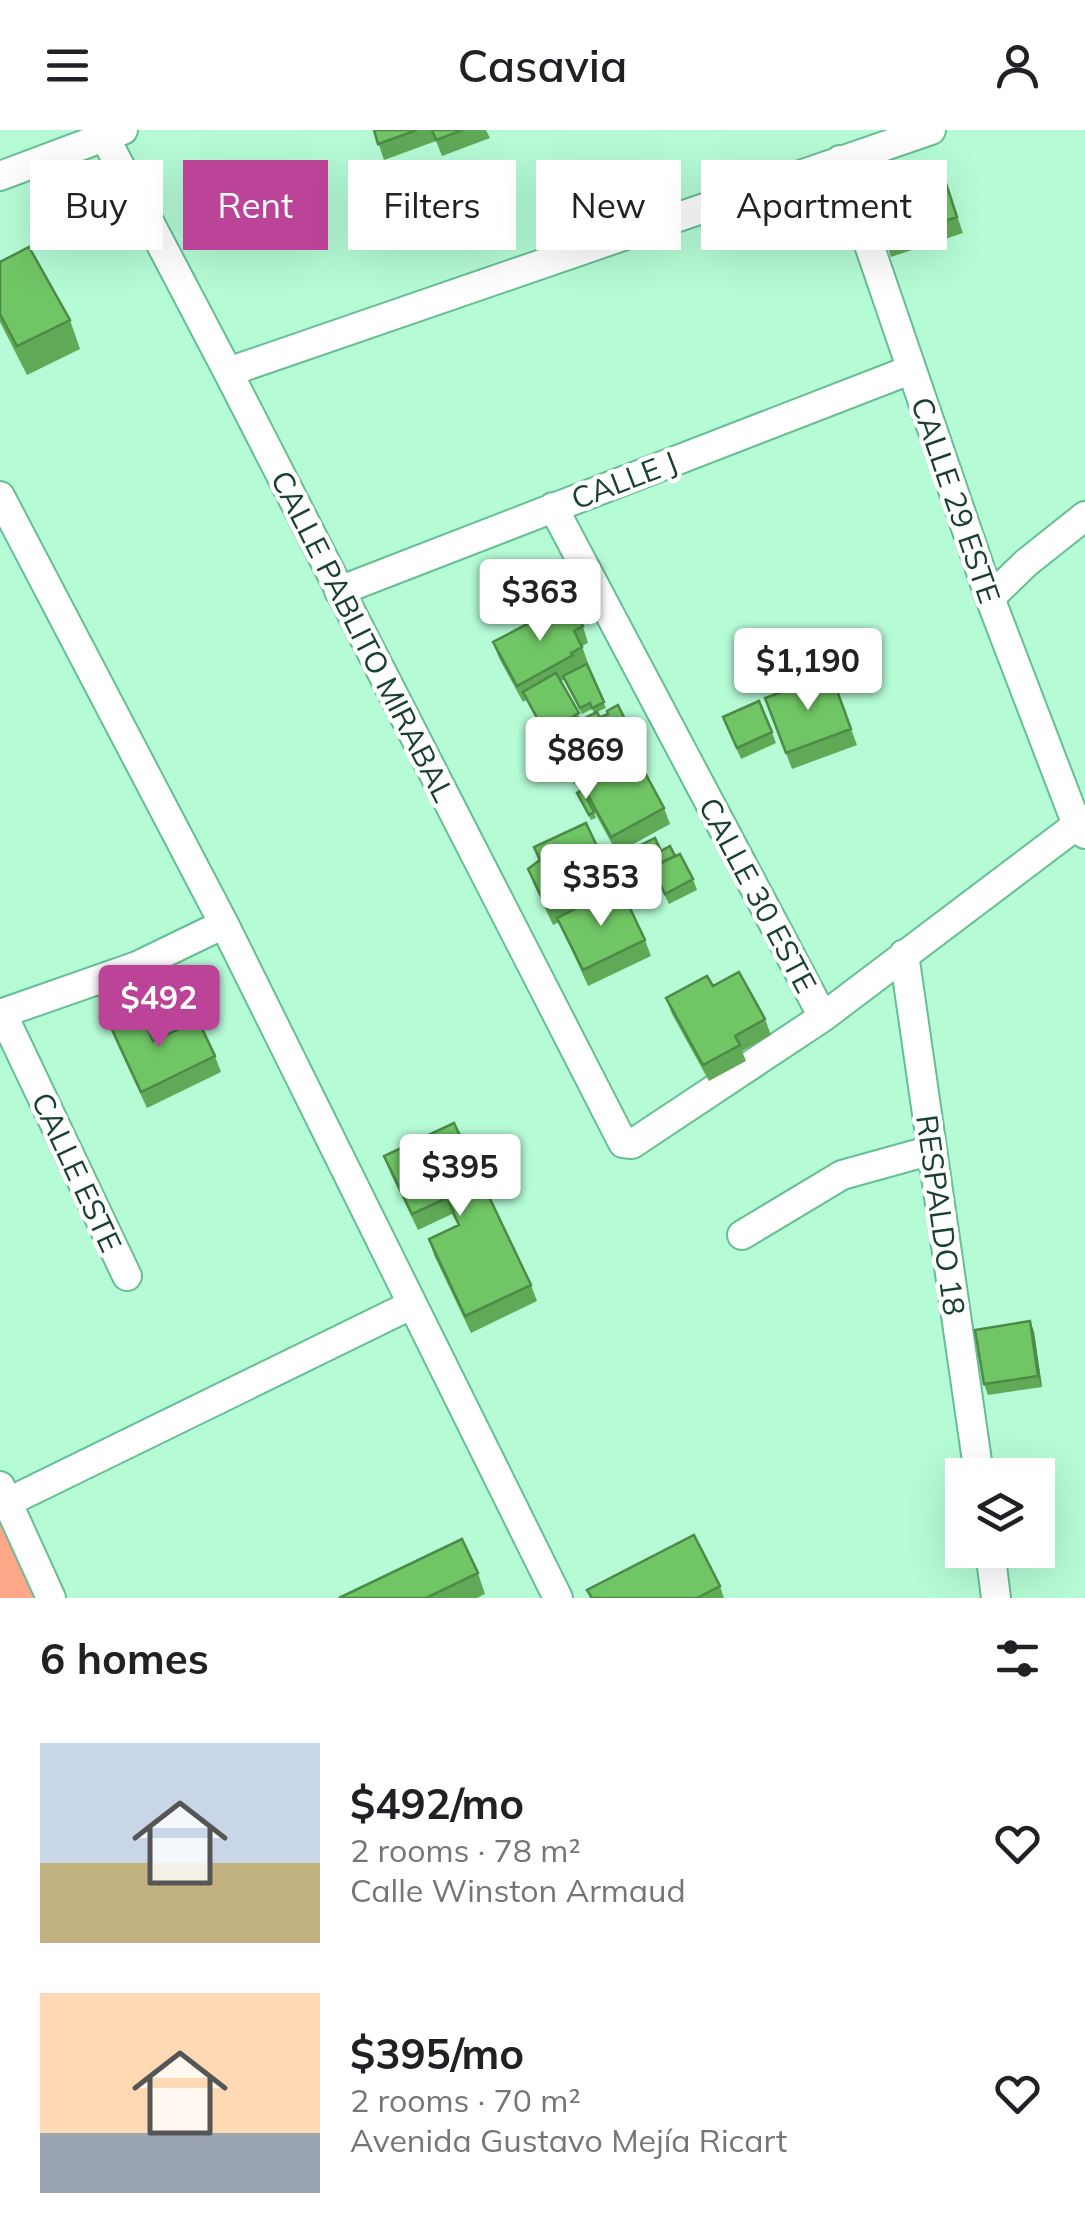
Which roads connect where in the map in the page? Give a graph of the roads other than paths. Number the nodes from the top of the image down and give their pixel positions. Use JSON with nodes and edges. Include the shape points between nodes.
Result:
{"nodes":[{"id":1,"x":931,"y":130,"type":"edge"},
{"id":2,"x":109,"y":132,"type":"edge"},
{"id":3,"x":840,"y":160,"type":"edge"},
{"id":4,"x":1,"y":175,"type":"edge"},
{"id":5,"x":701,"y":208,"type":"edge"},
{"id":6,"x":870,"y":250,"type":"edge"},
{"id":7,"x":910,"y":370,"type":"junction"},
{"id":8,"x":228,"y":372,"type":"junction"},
{"id":9,"x":0,"y":496,"type":"edge"},
{"id":10,"x":553,"y":508,"type":"junction"},
{"id":11,"x":1085,"y":516,"type":"edge"},
{"id":12,"x":339,"y":592,"type":"junction"},
{"id":13,"x":990,"y":598,"type":"junction"},
{"id":14,"x":1082,"y":826,"type":"edge"},
{"id":15,"x":224,"y":924,"type":"junction"},
{"id":16,"x":904,"y":954,"type":"junction"},
{"id":17,"x":1,"y":1013,"type":"edge"},
{"id":18,"x":823,"y":1018,"type":"junction"},
{"id":19,"x":932,"y":1150,"type":"junction"},
{"id":20,"x":742,"y":1235,"type":"dead end"},
{"id":21,"x":127,"y":1276,"type":"dead end"},
{"id":22,"x":412,"y":1306,"type":"junction"},
{"id":23,"x":977,"y":1458,"type":"edge"},
{"id":24,"x":3,"y":1498,"type":"edge"},
{"id":25,"x":992,"y":1568,"type":"edge"},
{"id":26,"x":52,"y":1598,"type":"edge"},
{"id":27,"x":558,"y":1598,"type":"edge"},
{"id":28,"x":996,"y":1598,"type":"edge"}],
"edges":[{"from":1,"to":3,"type":"street"},
{"from":2,"to":4,"type":"street"},
{"from":2,"to":8,"type":"street","name":"CALLE PABLITO MIRABAL"},
{"from":5,"to":8,"type":"street"},
{"from":6,"to":7,"type":"street","name":"CALLE 29 ESTE"},
{"from":7,"to":10,"type":"street","name":"CALLE J"},
{"from":7,"to":13,"type":"street","name":"CALLE 29 ESTE"},
{"from":8,"to":12,"type":"street","name":"CALLE PABLITO MIRABAL"},
{"from":9,"to":15,"type":"street"},
{"from":10,"to":12,"type":"street","name":"CALLE J"},
{"from":10,"to":18,"type":"street","name":"CALLE 30 ESTE"},
{"from":11,"to":13,"type":"street"},
{"from":12,"to":18,"type":"street","name":"CALLE PABLITO MIRABAL","via":[[623,1143],[632,1144]]},
{"from":13,"to":14,"type":"street","name":"CALLE 29 ESTE"},
{"from":14,"to":16,"type":"street"},
{"from":15,"to":17,"type":"street","via":[[137,966]]},
{"from":15,"to":22,"type":"street"},
{"from":16,"to":18,"type":"street"},
{"from":16,"to":19,"type":"street","name":"RESPALDO 18"},
{"from":17,"to":21,"type":"street","name":"CALLE ESTE"},
{"from":19,"to":20,"type":"street","via":[[842,1176]]},
{"from":19,"to":23,"type":"street","name":"RESPALDO 18"},
{"from":22,"to":24,"type":"street"},
{"from":22,"to":27,"type":"street"},
{"from":24,"to":26,"type":"street"},
{"from":25,"to":28,"type":"street"}]}
